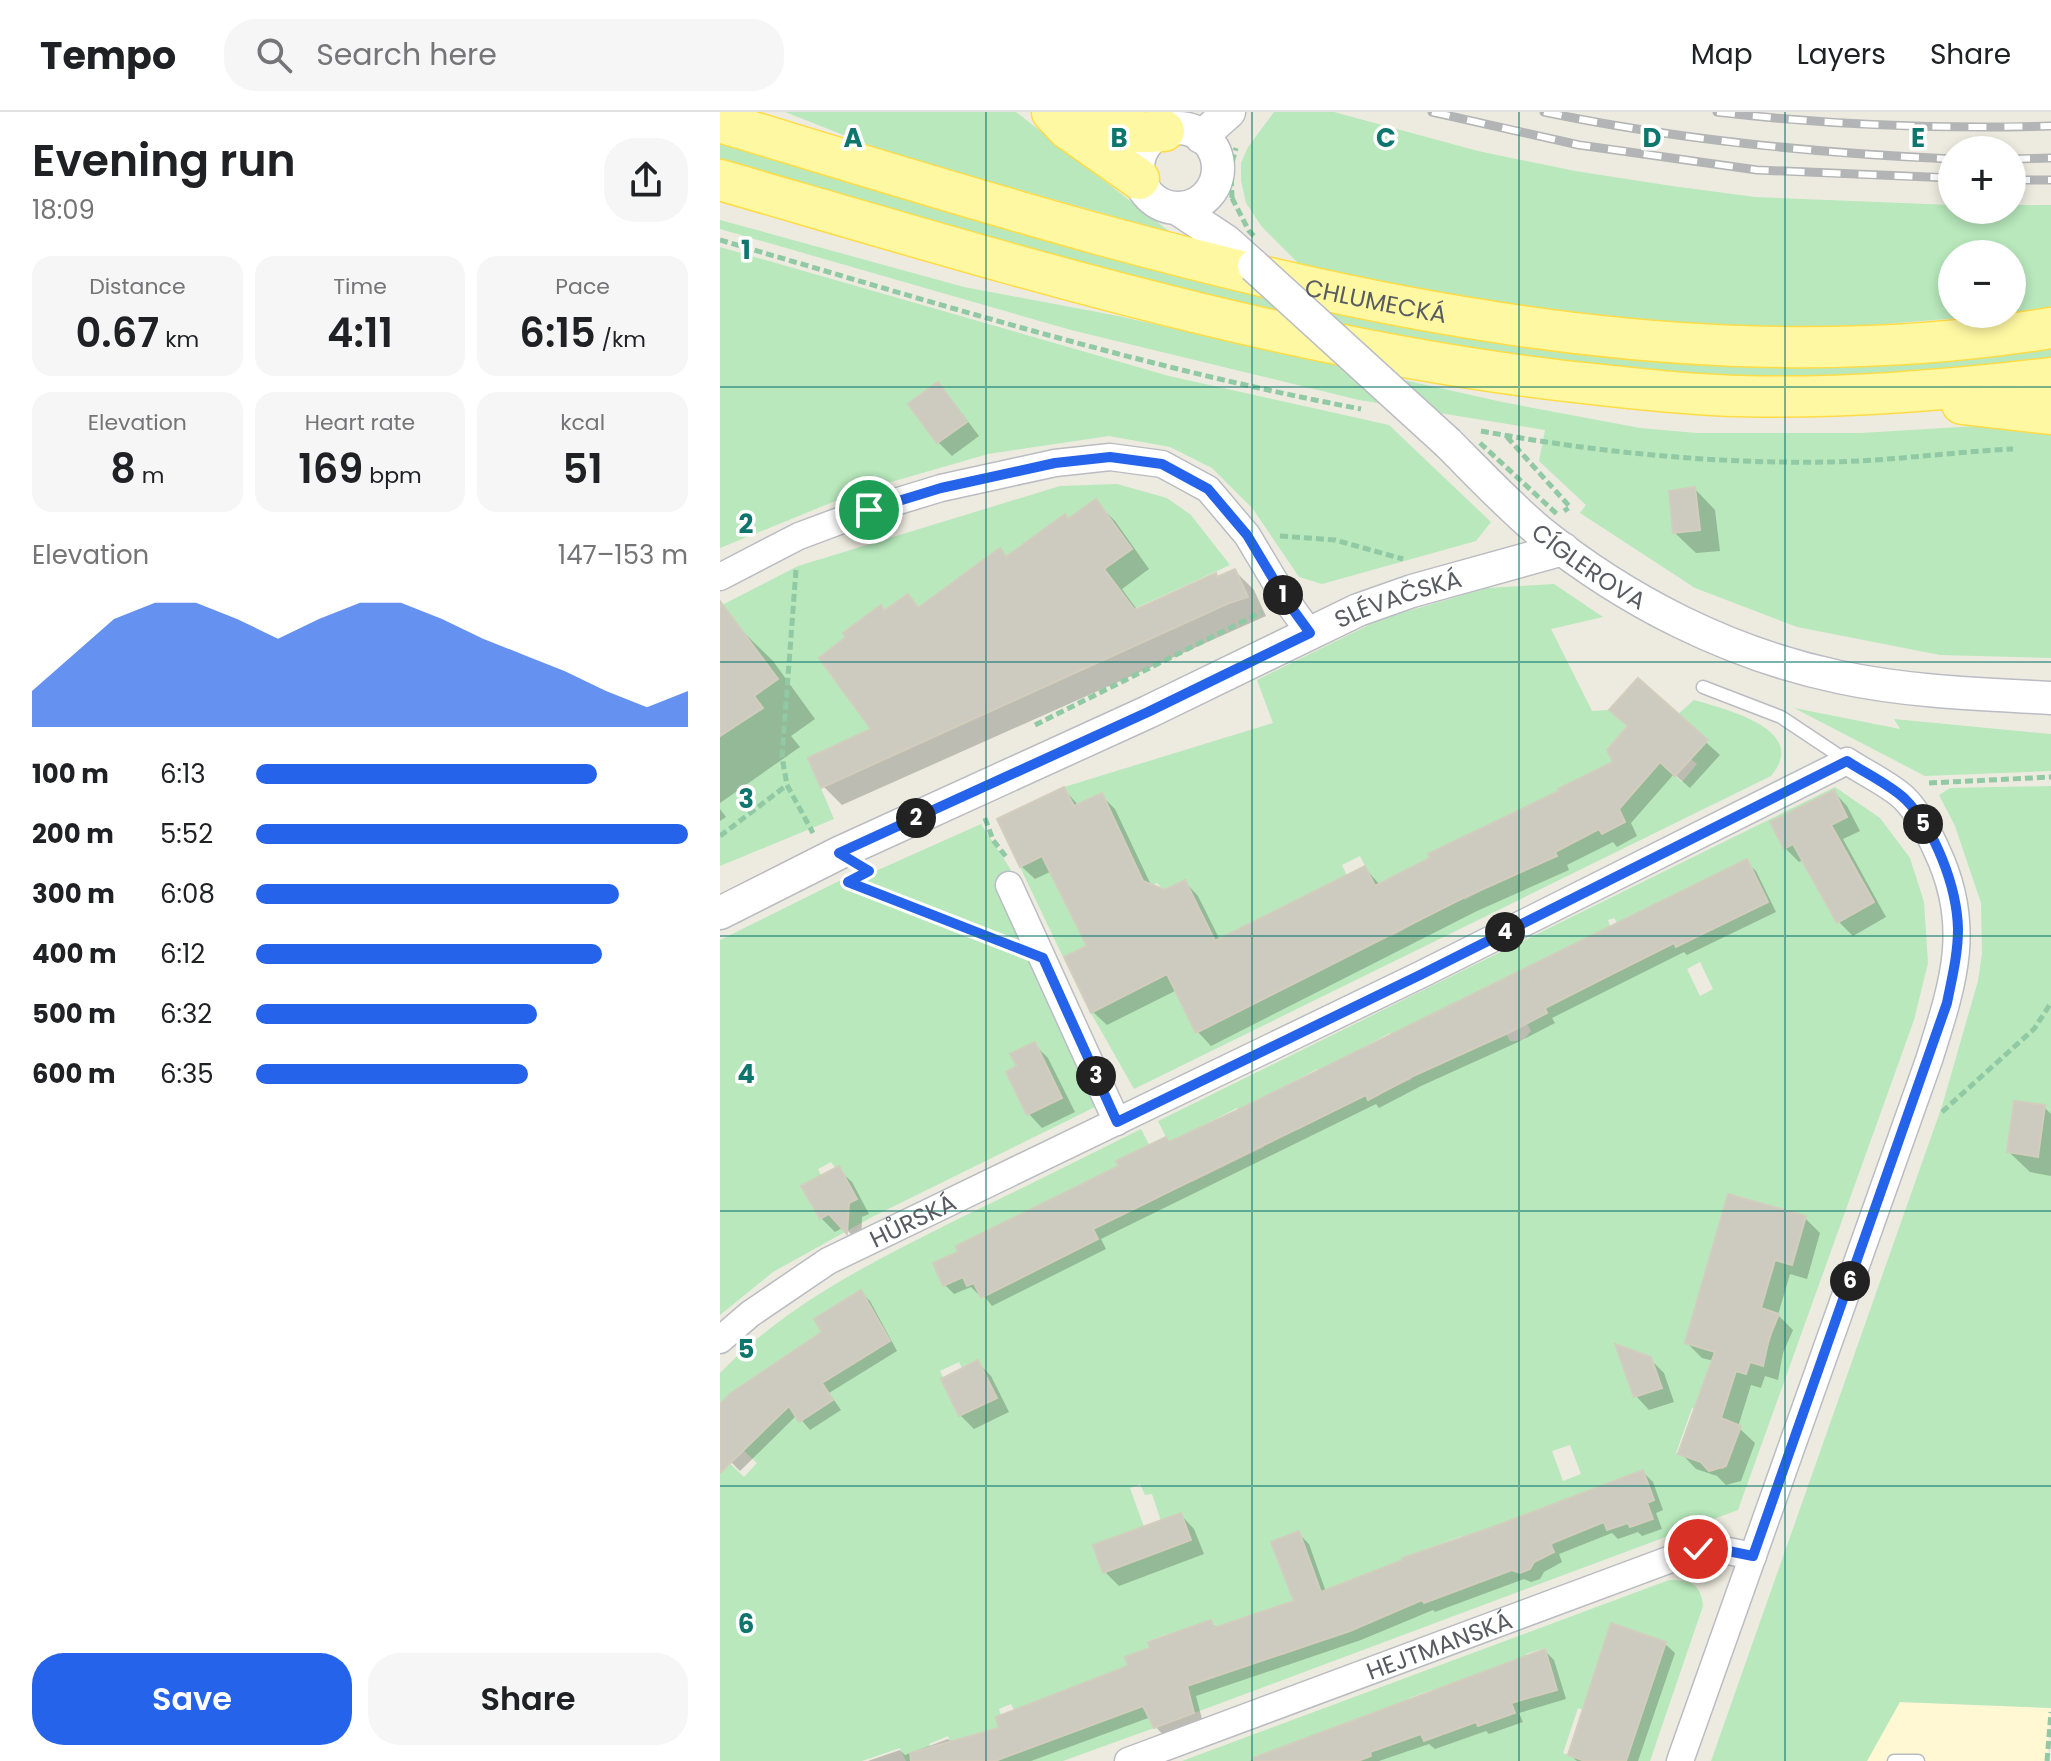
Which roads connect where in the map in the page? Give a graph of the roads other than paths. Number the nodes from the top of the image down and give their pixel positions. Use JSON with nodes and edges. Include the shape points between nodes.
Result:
{"nodes":[{"id":1,"x":1052,"y":112,"type":"edge"},
{"id":2,"x":1077,"y":112,"type":"edge"},
{"id":3,"x":720,"y":122,"type":"edge"},
{"id":4,"x":1231,"y":122,"type":"edge"},
{"id":5,"x":1183,"y":134,"type":"junction"},
{"id":6,"x":1139,"y":179,"type":"junction"},
{"id":7,"x":720,"y":180,"type":"edge"},
{"id":8,"x":1206,"y":201,"type":"junction"},
{"id":9,"x":2051,"y":328,"type":"edge"},
{"id":10,"x":2051,"y":378,"type":"edge"},
{"id":11,"x":1874,"y":394,"type":"junction"},
{"id":12,"x":2051,"y":414,"type":"edge"},
{"id":13,"x":1553,"y":531,"type":"junction"},
{"id":14,"x":720,"y":577,"type":"edge"},
{"id":15,"x":1310,"y":633,"type":"junction"},
{"id":16,"x":1703,"y":687,"type":"dead end"},
{"id":17,"x":2051,"y":698,"type":"edge"},
{"id":18,"x":1847,"y":761,"type":"junction"},
{"id":19,"x":1009,"y":885,"type":"dead end"},
{"id":20,"x":720,"y":913,"type":"edge"},
{"id":21,"x":1117,"y":1122,"type":"junction"},
{"id":22,"x":720,"y":1340,"type":"edge"},
{"id":23,"x":1753,"y":1556,"type":"junction"},
{"id":24,"x":1128,"y":1761,"type":"edge"},
{"id":25,"x":1680,"y":1761,"type":"edge"},
{"id":26,"x":1894,"y":1761,"type":"edge"},
{"id":27,"x":1918,"y":1761,"type":"edge"}],
"edges":[{"from":1,"to":6,"type":"main road"},
{"from":2,"to":5,"type":"main road","via":[[1118,130]]},
{"from":3,"to":9,"type":"main road","name":"CHLUMECKÁ","via":[[1170,253],[1332,293],[1508,324],[1764,347],[1848,347]]},
{"from":4,"to":5,"type":"street"},
{"from":5,"to":6,"type":"street","via":[[1153,137],[1140,153]]},
{"from":5,"to":8,"type":"street","via":[[1215,155],[1216,180]]},
{"from":6,"to":8,"type":"street","via":[[1145,191],[1165,206]]},
{"from":7,"to":11,"type":"main road","via":[[1061,278],[1301,337],[1457,368],[1737,396]]},
{"from":8,"to":13,"type":"street","name":"CÍGLEROVA","bridge":true,"via":[[1226,241]]},
{"from":10,"to":11,"type":"main road"},
{"from":11,"to":12,"type":"main road"},
{"from":13,"to":15,"type":"street","name":"SLÉVAČSKÁ"},
{"from":13,"to":17,"type":"street","name":"CÍGLEROVA","via":[[1661,614],[1764,658],[1923,690]]},
{"from":14,"to":15,"type":"street","via":[[799,536],[869,510],[941,488],[1055,463],[1110,457],[1162,464],[1208,489],[1247,535]]},
{"from":15,"to":20,"type":"street","name":"SLÉVAČSKÁ"},
{"from":16,"to":18,"type":"lane","via":[[1781,717]]},
{"from":18,"to":21,"type":"street","name":"HŮRSKÁ"},
{"from":18,"to":23,"type":"street","via":[[1904,798],[1929,833],[1956,908],[1955,961],[1929,1060]]},
{"from":19,"to":21,"type":"street"},
{"from":21,"to":22,"type":"street","name":"HŮRSKÁ","via":[[828,1261]]},
{"from":23,"to":24,"type":"street","name":"HEJTMANSKÁ","via":[[1698,1549]]},
{"from":23,"to":25,"type":"street"},
{"from":26,"to":27,"type":"lane"}]}
